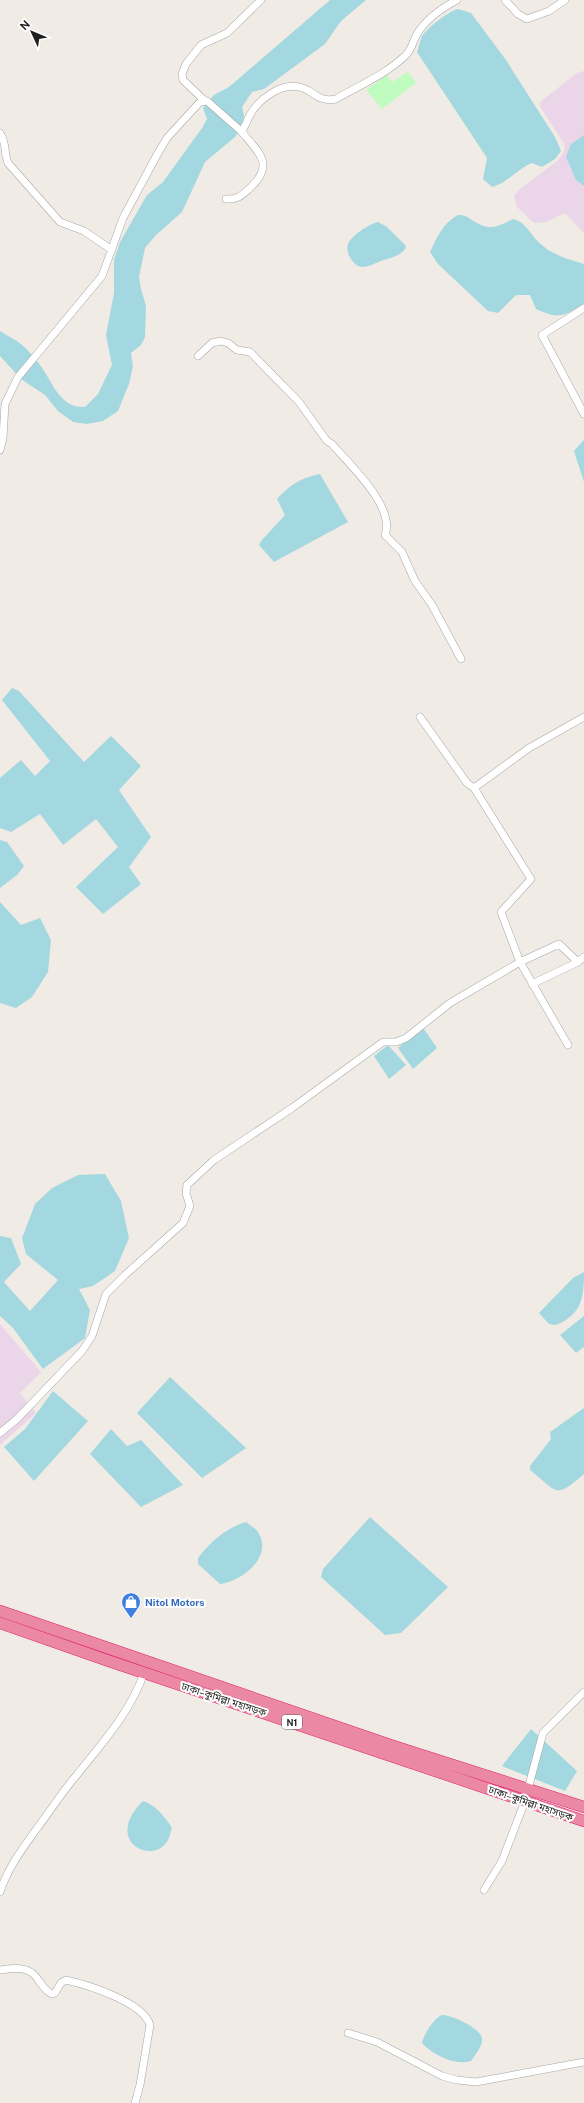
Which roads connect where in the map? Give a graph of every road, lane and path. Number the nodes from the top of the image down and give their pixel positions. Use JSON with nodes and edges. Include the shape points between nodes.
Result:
{"nodes":[{"id":1,"x":261,"y":0,"type":"edge"},
{"id":2,"x":457,"y":0,"type":"edge"},
{"id":3,"x":505,"y":0,"type":"edge"},
{"id":4,"x":565,"y":0,"type":"edge"},
{"id":5,"x":206,"y":100,"type":"junction"},
{"id":6,"x":240,"y":130,"type":"junction"},
{"id":7,"x":0,"y":133,"type":"edge"},
{"id":8,"x":226,"y":199,"type":"dead end"},
{"id":9,"x":112,"y":250,"type":"junction"},
{"id":10,"x":584,"y":308,"type":"edge"},
{"id":11,"x":198,"y":356,"type":"dead end"},
{"id":12,"x":2,"y":402,"type":"edge"},
{"id":13,"x":584,"y":414,"type":"edge"},
{"id":14,"x":0,"y":450,"type":"edge"},
{"id":15,"x":461,"y":659,"type":"dead end"},
{"id":16,"x":420,"y":717,"type":"dead end"},
{"id":17,"x":584,"y":717,"type":"edge"},
{"id":18,"x":474,"y":788,"type":"junction"},
{"id":19,"x":581,"y":960,"type":"edge"},
{"id":20,"x":520,"y":962,"type":"junction"},
{"id":21,"x":532,"y":984,"type":"junction"},
{"id":22,"x":568,"y":1045,"type":"dead end"},
{"id":23,"x":0,"y":1433,"type":"edge"},
{"id":24,"x":0,"y":1611,"type":"edge"},
{"id":25,"x":0,"y":1623,"type":"edge"},
{"id":26,"x":144,"y":1673,"type":"junction"},
{"id":27,"x":584,"y":1692,"type":"edge"},
{"id":28,"x":528,"y":1789,"type":"junction"},
{"id":29,"x":525,"y":1801,"type":"junction"},
{"id":30,"x":584,"y":1807,"type":"edge"},
{"id":31,"x":584,"y":1820,"type":"edge"},
{"id":32,"x":484,"y":1890,"type":"dead end"},
{"id":33,"x":0,"y":1892,"type":"edge"},
{"id":34,"x":0,"y":1970,"type":"edge"},
{"id":35,"x":348,"y":2033,"type":"dead end"},
{"id":36,"x":584,"y":2062,"type":"edge"},
{"id":37,"x":135,"y":2103,"type":"edge"}],
"edges":[{"from":1,"to":5,"type":"street","via":[[227,34],[202,45],[186,64],[182,74],[183,80]]},
{"from":2,"to":6,"type":"street","via":[[424,25],[405,56],[373,80],[328,101],[300,87],[272,93],[257,105]]},
{"from":3,"to":4,"type":"street","via":[[518,14],[527,18],[548,11]]},
{"from":5,"to":6,"type":"street"},
{"from":5,"to":9,"type":"street","via":[[188,114],[167,138],[123,218]]},
{"from":6,"to":8,"type":"street","via":[[261,158],[264,168],[261,178],[242,195]]},
{"from":7,"to":9,"type":"street","via":[[6,144],[8,163],[60,222],[84,231]]},
{"from":9,"to":12,"type":"street","via":[[102,276],[18,377]]},
{"from":10,"to":13,"type":"street","via":[[542,334]]},
{"from":11,"to":15,"type":"street","via":[[212,343],[221,341],[237,350],[250,352],[299,402],[328,441],[374,493],[384,510],[387,528],[385,535],[402,552],[415,580],[432,605]]},
{"from":12,"to":14,"type":"street","via":[[3,438]]},
{"from":16,"to":18,"type":"street","via":[[467,783]]},
{"from":17,"to":18,"type":"street","via":[[529,748]]},
{"from":18,"to":20,"type":"street","via":[[531,879],[501,912]]},
{"from":19,"to":20,"type":"street","via":[[559,944]]},
{"from":19,"to":21,"type":"street"},
{"from":20,"to":21,"type":"street"},
{"from":20,"to":23,"type":"street","via":[[450,1003],[406,1038],[396,1042],[383,1042],[292,1108],[214,1160],[187,1185],[186,1193],[190,1206],[183,1224],[125,1274],[106,1294],[92,1336],[82,1351]]},
{"from":21,"to":22,"type":"street"},
{"from":24,"to":28,"type":"highway","name":"ঢাকা–কুমিল্লা মহাসড়ক","number":"N1","via":[[393,1746]]},
{"from":25,"to":26,"type":"highway","name":"ঢাকা–কুমিল্লা মহাসড়ক","number":"N1"},
{"from":26,"to":29,"type":"highway","name":"ঢাকা–কুমিল্লা মহাসড়ক","number":"N1"},
{"from":26,"to":33,"type":"street","via":[[136,1695],[126,1711],[18,1854]]},
{"from":27,"to":28,"type":"street","via":[[543,1733]]},
{"from":28,"to":30,"type":"highway","name":"ঢাকা–কুমিল্লা মহাসড়ক","number":"N1"},
{"from":29,"to":31,"type":"highway","name":"ঢাকা–কুমিল্লা মহাসড়ক","number":"N1"},
{"from":29,"to":32,"type":"street","via":[[502,1861]]},
{"from":34,"to":37,"type":"street","via":[[10,1967],[34,1974],[42,1987],[52,1994],[66,1980],[95,1987],[116,1996],[148,2019],[150,2025]]},
{"from":35,"to":36,"type":"street","via":[[377,2042],[442,2076],[457,2080],[476,2082]]}]}
